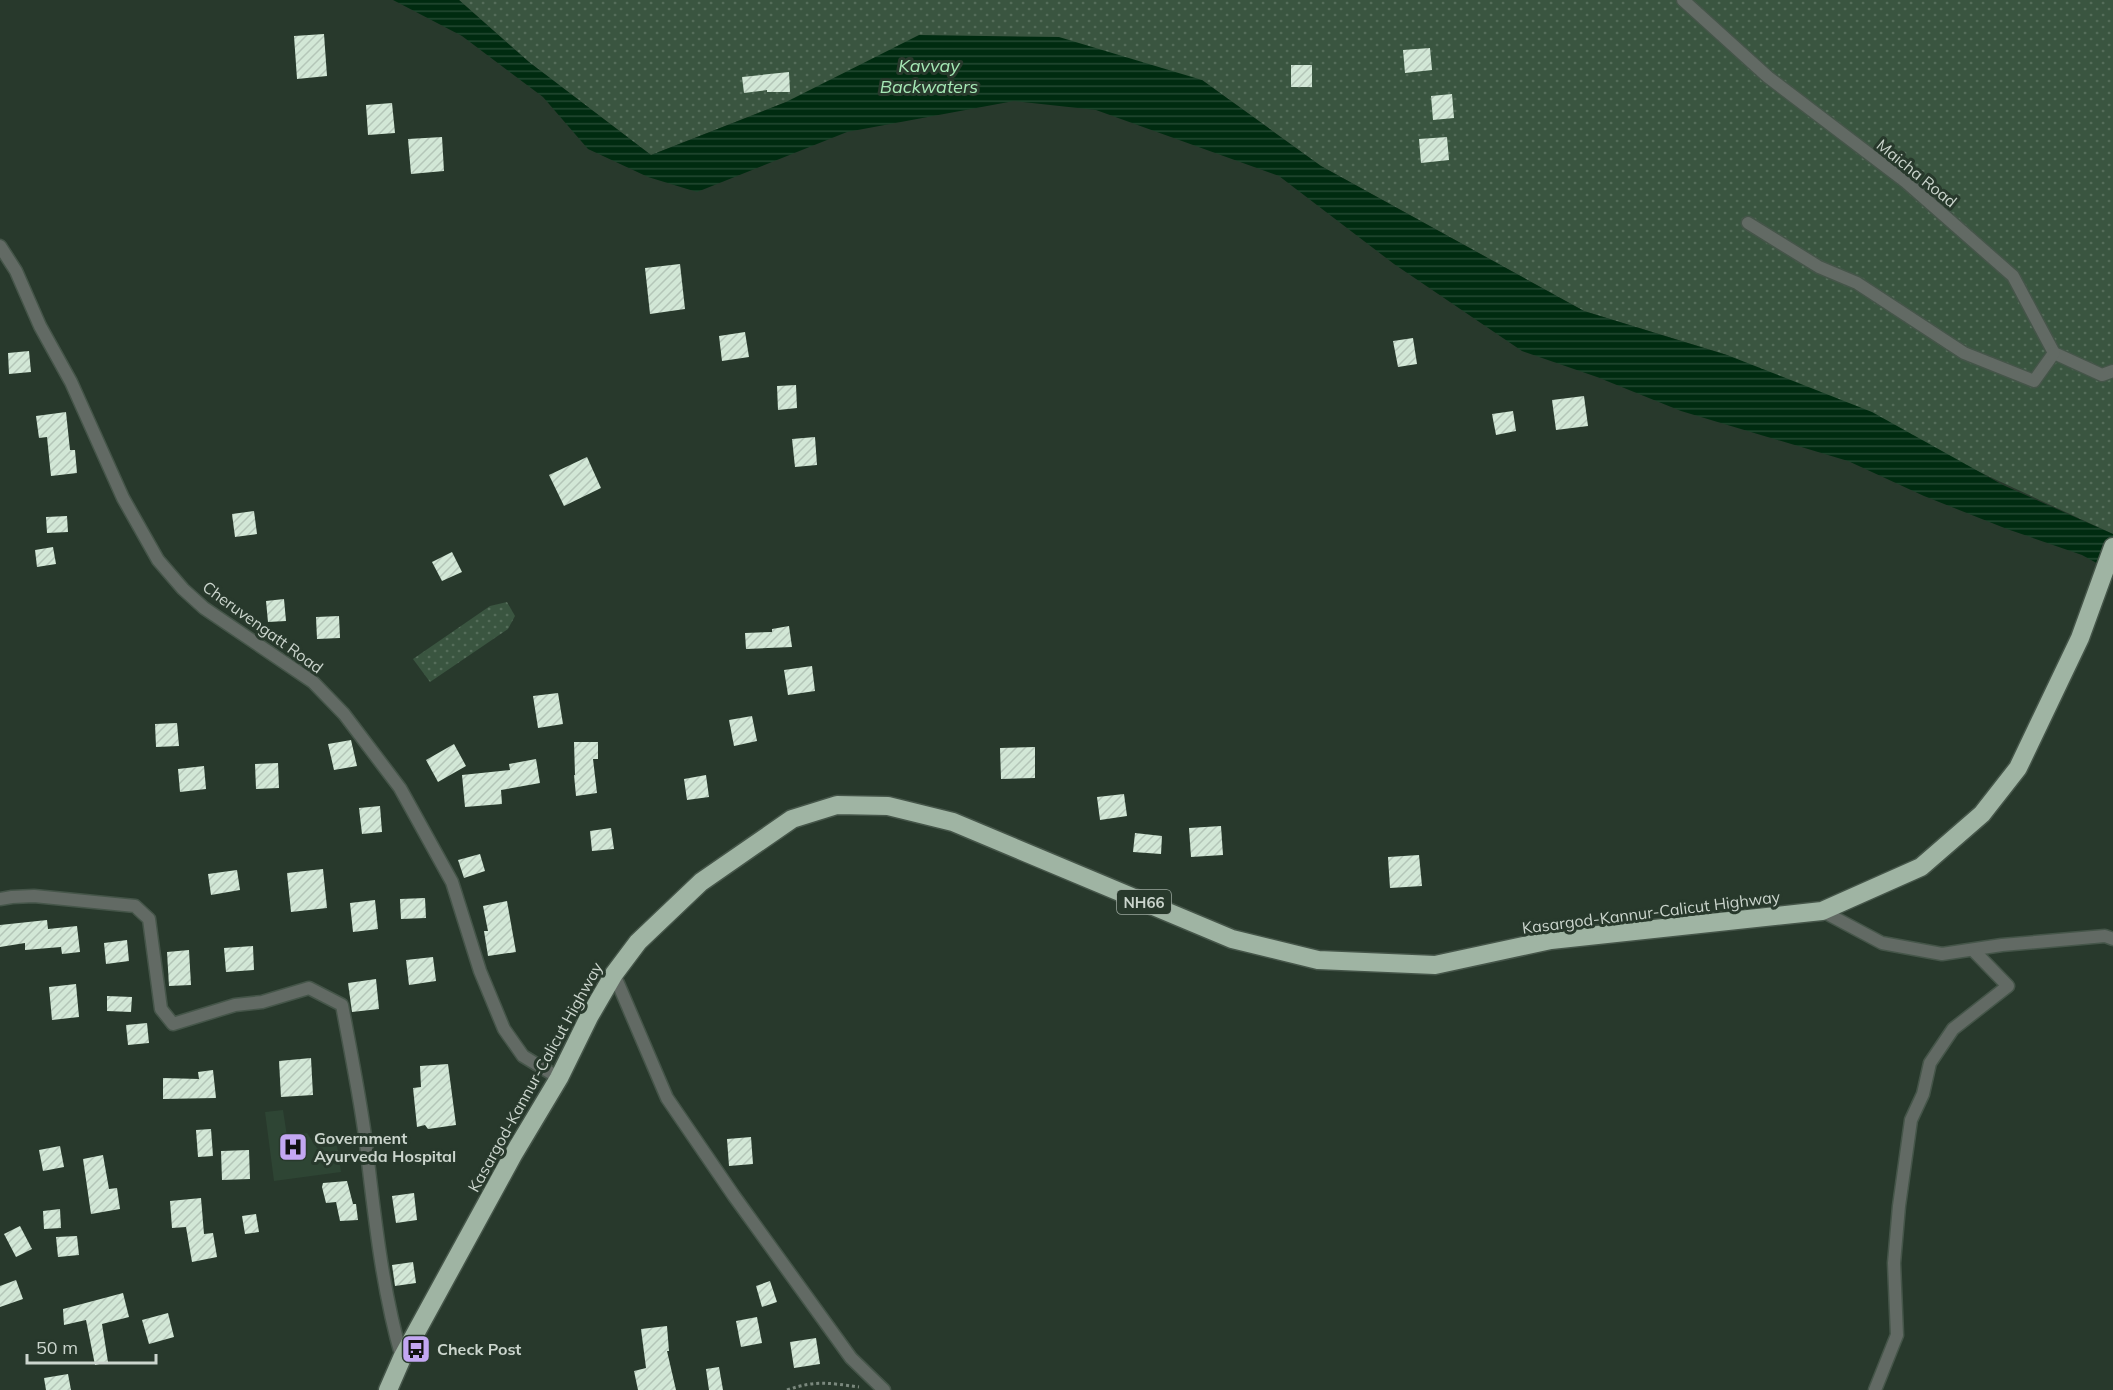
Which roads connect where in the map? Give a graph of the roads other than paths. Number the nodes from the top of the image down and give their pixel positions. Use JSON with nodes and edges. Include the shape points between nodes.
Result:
{"nodes":[{"id":1,"x":1683,"y":0,"type":"edge"},
{"id":2,"x":1748,"y":223,"type":"dead end"},
{"id":3,"x":0,"y":246,"type":"edge"},
{"id":4,"x":2054,"y":353,"type":"junction"},
{"id":5,"x":2113,"y":371,"type":"edge"},
{"id":6,"x":2113,"y":547,"type":"edge"},
{"id":7,"x":0,"y":899,"type":"edge"},
{"id":8,"x":1822,"y":911,"type":"junction"},
{"id":9,"x":2113,"y":939,"type":"edge"},
{"id":10,"x":1973,"y":950,"type":"junction"},
{"id":11,"x":614,"y":974,"type":"junction"},
{"id":12,"x":559,"y":1078,"type":"junction"},
{"id":13,"x":402,"y":1358,"type":"junction"},
{"id":14,"x":880,"y":1387,"type":"edge"},
{"id":15,"x":388,"y":1390,"type":"edge"},
{"id":16,"x":1875,"y":1390,"type":"edge"}],
"edges":[{"from":1,"to":4,"type":"street","name":"Maicha Road","via":[[1768,77],[1906,182],[2013,276]]},
{"from":2,"to":4,"type":"street","via":[[1819,267],[1857,283],[1964,352],[2034,381]]},
{"from":3,"to":12,"type":"street","name":"Cheruvengatt Road","via":[[71,382],[123,498],[158,560],[204,608],[313,682],[344,714],[400,788],[452,882],[480,971],[504,1029],[523,1056]]},
{"from":4,"to":5,"type":"street","via":[[2102,375]]},
{"from":6,"to":8,"type":"highway","name":"Kasargod-Kannur-Calicut Highway","number":"NH66","via":[[2080,638],[2018,768],[1982,814],[1921,867]]},
{"from":7,"to":13,"type":"street","via":[[34,896],[135,906],[142,910],[149,919],[161,1010],[173,1024],[309,988],[342,1005],[383,1274]]},
{"from":8,"to":10,"type":"street","via":[[1882,944],[1942,954]]},
{"from":8,"to":11,"type":"highway","name":"Kasargod-Kannur-Calicut Highway","number":"NH66","via":[[1551,940],[1435,965],[1318,960],[1232,939],[953,822],[888,806],[837,805],[792,819],[701,882],[638,942]]},
{"from":9,"to":10,"type":"street","via":[[2104,936]]},
{"from":10,"to":16,"type":"street","via":[[2008,986],[1953,1029],[1930,1063],[1923,1094],[1911,1120],[1894,1263],[1897,1335]]},
{"from":11,"to":12,"type":"highway","name":"Kasargod-Kannur-Calicut Highway","number":"NH66"},
{"from":11,"to":14,"type":"street","via":[[667,1098],[851,1358]]},
{"from":12,"to":13,"type":"highway","name":"Kasargod-Kannur-Calicut Highway","number":"NH66"},
{"from":13,"to":15,"type":"highway","name":"Kasargod-Kannur-Calicut Highway","number":"NH66"}]}
